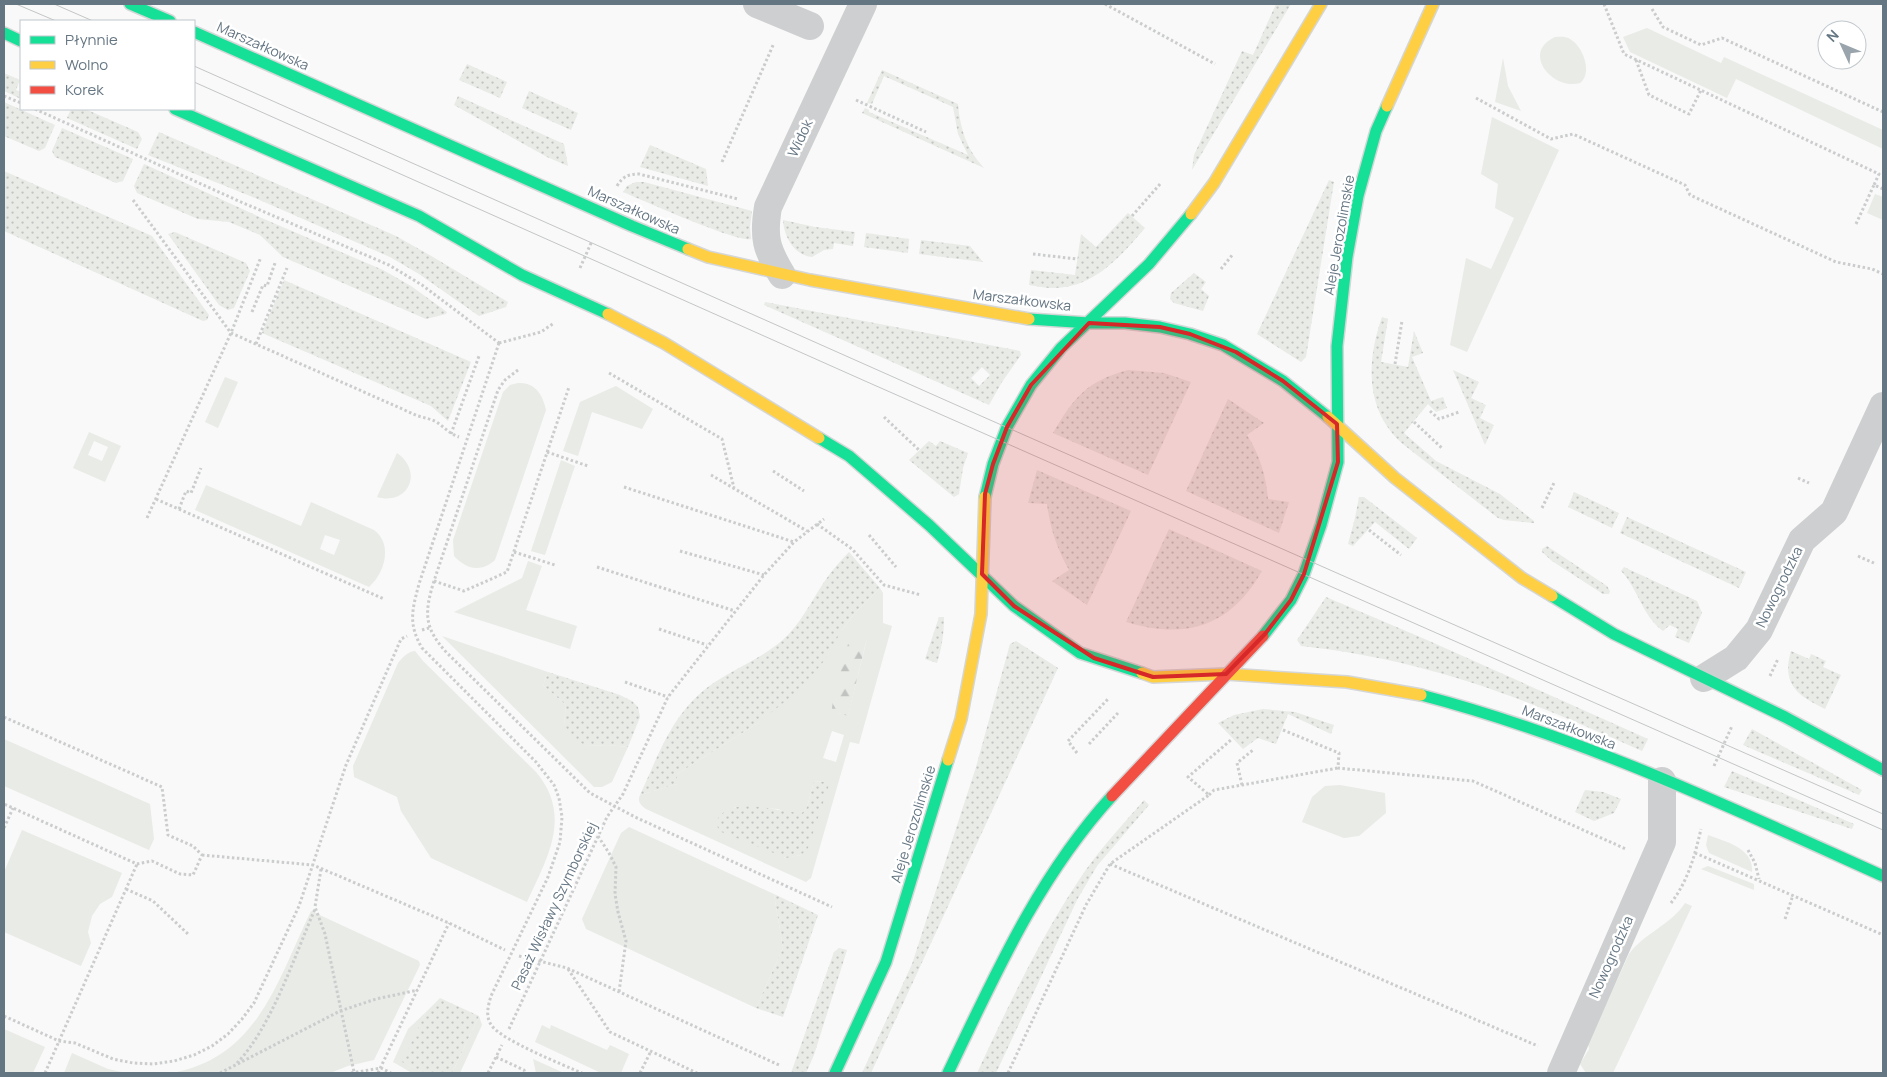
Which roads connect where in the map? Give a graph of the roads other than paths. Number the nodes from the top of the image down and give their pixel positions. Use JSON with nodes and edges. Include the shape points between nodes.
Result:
{"nodes":[{"id":1,"x":130,"y":4,"type":"edge"},
{"id":2,"x":757,"y":4,"type":"edge"},
{"id":3,"x":863,"y":4,"type":"edge"},
{"id":4,"x":1322,"y":4,"type":"edge"},
{"id":5,"x":1433,"y":4,"type":"edge"},
{"id":6,"x":168,"y":20,"type":"edge"},
{"id":7,"x":798,"y":22,"type":"road end"},
{"id":8,"x":195,"y":32,"type":"edge"},
{"id":9,"x":4,"y":33,"type":"edge"},
{"id":10,"x":20,"y":41,"type":"edge"},
{"id":11,"x":177,"y":110,"type":"edge"},
{"id":12,"x":782,"y":274,"type":"junction"},
{"id":13,"x":1089,"y":323,"type":"junction"},
{"id":14,"x":1883,"y":406,"type":"edge"},
{"id":15,"x":1338,"y":424,"type":"junction"},
{"id":16,"x":982,"y":574,"type":"junction"},
{"id":17,"x":1226,"y":674,"type":"junction"},
{"id":18,"x":1704,"y":678,"type":"junction"},
{"id":19,"x":1883,"y":770,"type":"edge"},
{"id":20,"x":1662,"y":780,"type":"junction"},
{"id":21,"x":1883,"y":876,"type":"edge"},
{"id":22,"x":835,"y":1073,"type":"edge"},
{"id":23,"x":948,"y":1073,"type":"edge"},
{"id":24,"x":1561,"y":1073,"type":"edge"}],
"edges":[{"from":1,"to":6,"type":"main road"},
{"from":2,"to":7,"type":"street"},
{"from":3,"to":12,"type":"street","name":"Widok","via":[[768,207],[766,242]]},
{"from":4,"to":13,"type":"main road","via":[[1214,183],[1182,228]]},
{"from":5,"to":15,"type":"main road","name":"Aleje Jerozolimskie","via":[[1376,131],[1358,196],[1337,346]]},
{"from":8,"to":12,"type":"main road","name":"Marszałkowska","via":[[694,252]]},
{"from":9,"to":10,"type":"main road"},
{"from":11,"to":16,"type":"main road","via":[[419,216],[522,275],[646,332],[849,456]]},
{"from":12,"to":13,"type":"main road","name":"Marszałkowska","via":[[1026,319]]},
{"from":13,"to":15,"type":"main road","name":"Marszałkowska","via":[[1160,327],[1223,345],[1283,381]]},
{"from":13,"to":16,"type":"main road","name":"Aleje Jerozolimskie","via":[[1061,348],[1031,385],[1007,427],[985,494]]},
{"from":14,"to":18,"type":"street","name":"Nowogrodzka","via":[[1834,512],[1802,540],[1759,630],[1736,658]]},
{"from":15,"to":17,"type":"main road","name":"Aleje Jerozolimskie","via":[[1336,471],[1304,574],[1291,600],[1270,627]]},
{"from":15,"to":18,"type":"main road","via":[[1395,478],[1522,578],[1614,634]]},
{"from":16,"to":17,"type":"main road","name":"Marszałkowska","via":[[1014,606],[1080,653],[1153,677]]},
{"from":16,"to":22,"type":"main road","name":"Aleje Jerozolimskie","via":[[981,614],[958,728],[886,962]]},
{"from":17,"to":20,"type":"main road","name":"Marszałkowska","via":[[1346,682],[1416,694],[1481,711],[1560,738]]},
{"from":17,"to":23,"type":"main road","via":[[1105,804],[1046,883],[1013,938]]},
{"from":18,"to":19,"type":"main road"},
{"from":20,"to":21,"type":"main road","name":"Marszałkowska"},
{"from":20,"to":24,"type":"street","name":"Nowogrodzka","via":[[1662,842]]}]}
